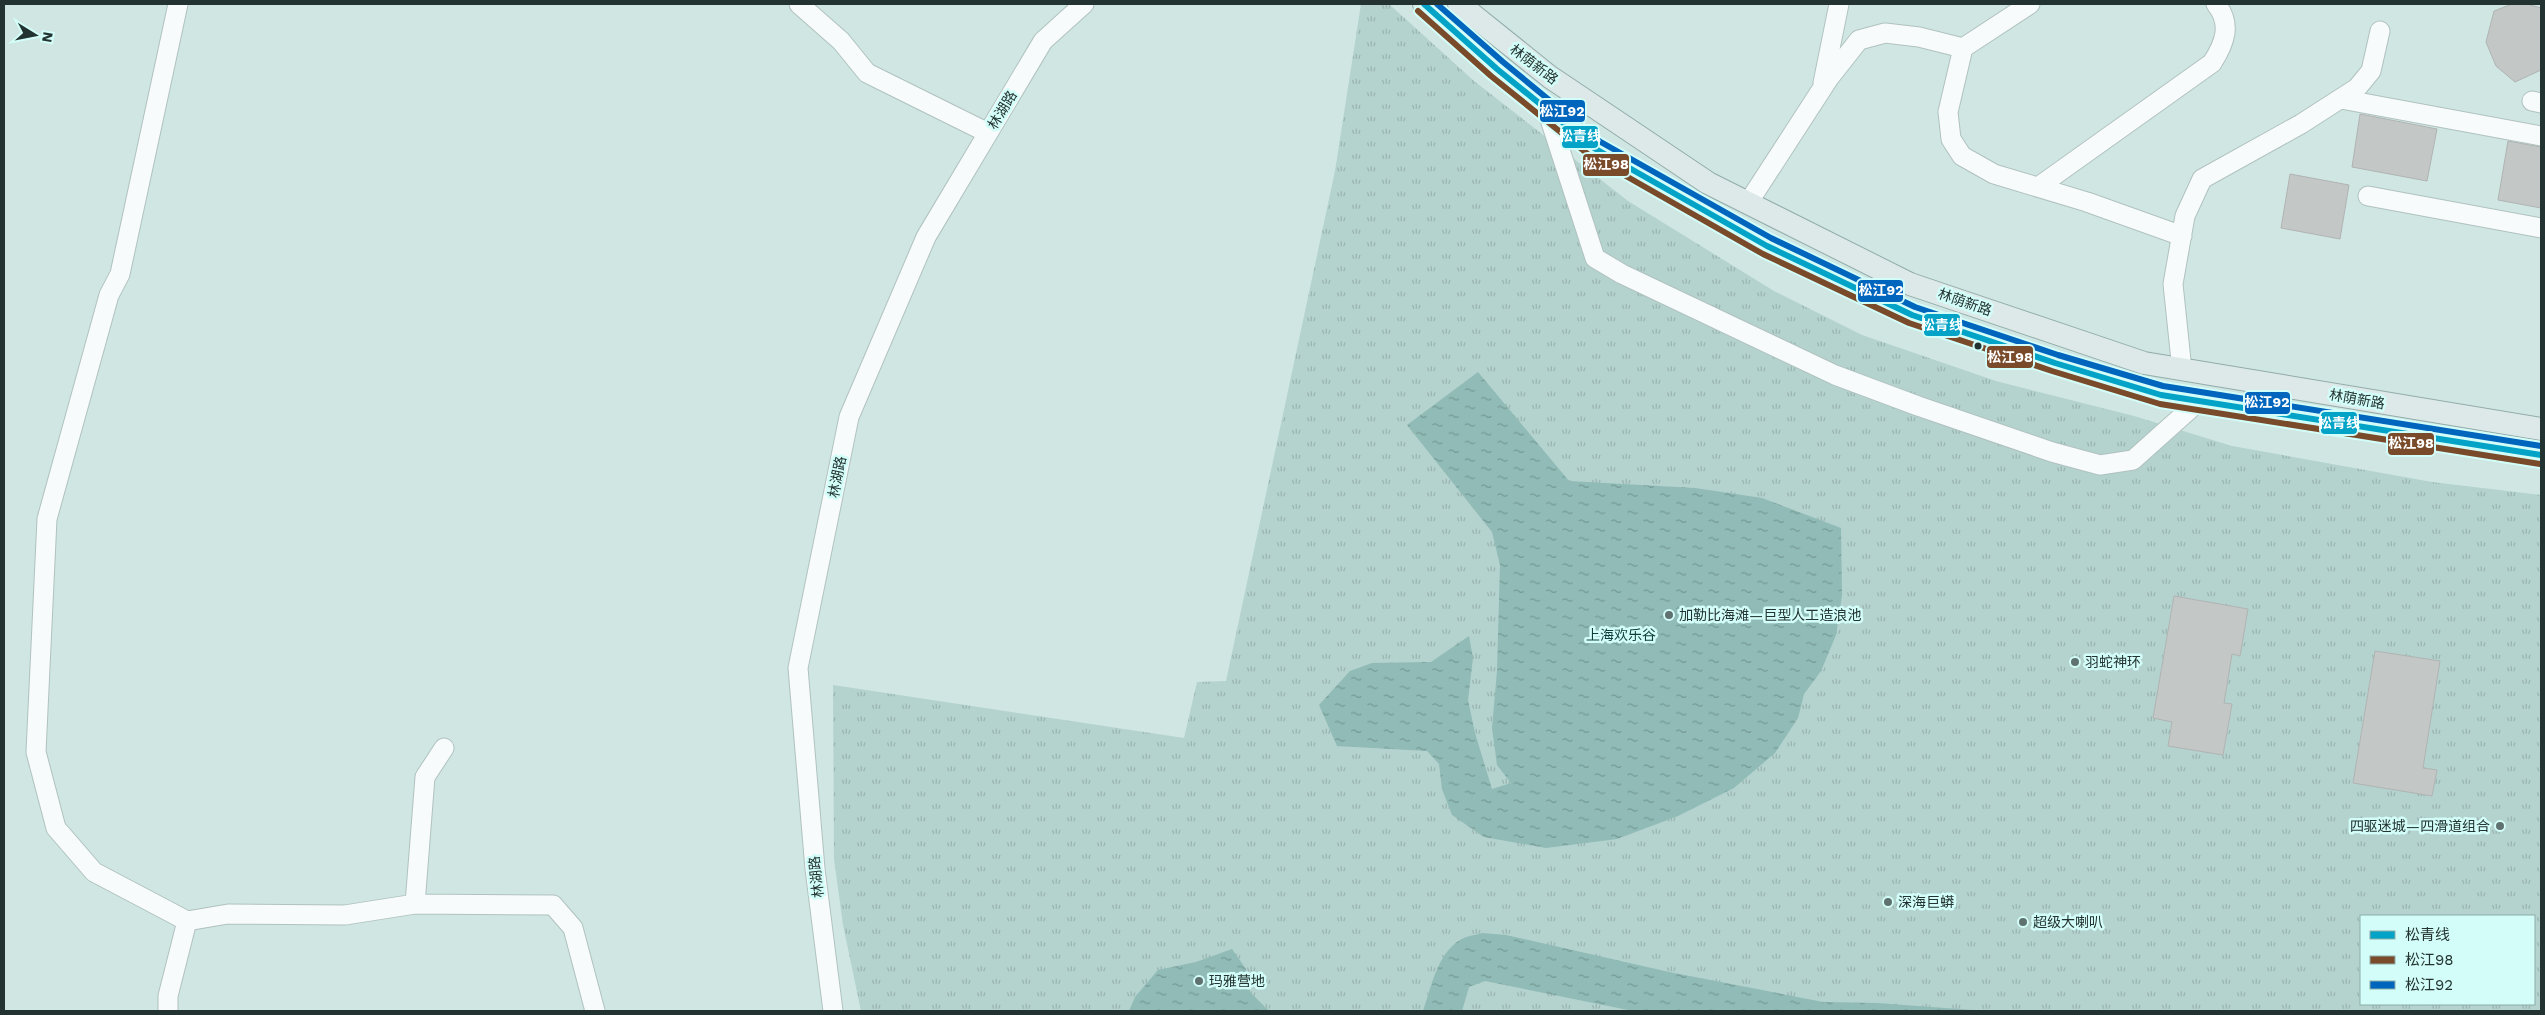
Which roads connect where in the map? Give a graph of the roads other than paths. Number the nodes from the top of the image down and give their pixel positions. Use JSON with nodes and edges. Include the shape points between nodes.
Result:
{"nodes":[{"id":1,"x":178,"y":4,"type":"edge"},
{"id":2,"x":799,"y":4,"type":"edge"},
{"id":3,"x":1084,"y":4,"type":"edge"},
{"id":4,"x":1424,"y":4,"type":"edge"},
{"id":5,"x":1459,"y":4,"type":"edge"},
{"id":6,"x":1839,"y":4,"type":"edge"},
{"id":7,"x":2030,"y":4,"type":"edge"},
{"id":8,"x":2216,"y":4,"type":"edge"},
{"id":9,"x":2380,"y":31,"type":"dead end"},
{"id":10,"x":1963,"y":48,"type":"junction"},
{"id":11,"x":1821,"y":90,"type":"junction"},
{"id":12,"x":2341,"y":98,"type":"junction"},
{"id":13,"x":1546,"y":110,"type":"junction"},
{"id":14,"x":988,"y":133,"type":"junction"},
{"id":15,"x":2541,"y":136,"type":"edge"},
{"id":16,"x":2038,"y":187,"type":"junction"},
{"id":17,"x":2368,"y":196,"type":"dead end"},
{"id":18,"x":1748,"y":203,"type":"junction"},
{"id":19,"x":2541,"y":228,"type":"edge"},
{"id":20,"x":2182,"y":236,"type":"junction"},
{"id":21,"x":2182,"y":370,"type":"junction"},
{"id":22,"x":2199,"y":401,"type":"junction"},
{"id":23,"x":2541,"y":429,"type":"edge"},
{"id":24,"x":2541,"y":455,"type":"edge"},
{"id":25,"x":444,"y":748,"type":"dead end"},
{"id":26,"x":415,"y":904,"type":"junction"},
{"id":27,"x":187,"y":921,"type":"junction"},
{"id":28,"x":168,"y":1011,"type":"edge"},
{"id":29,"x":595,"y":1011,"type":"edge"},
{"id":30,"x":833,"y":1011,"type":"edge"}],
"edges":[{"from":1,"to":27,"type":"street","via":[[120,274],[109,296],[47,518],[36,752],[56,828],[94,872]]},
{"from":2,"to":14,"type":"street","via":[[841,41],[867,73]]},
{"from":3,"to":14,"type":"street","name":"林湖路","via":[[1043,41]]},
{"from":4,"to":13,"type":"main road","name":"林荫新路"},
{"from":5,"to":18,"type":"main road","name":"林荫新路","via":[[1550,76],[1708,183]]},
{"from":6,"to":11,"type":"street"},
{"from":7,"to":10,"type":"street"},
{"from":8,"to":16,"type":"street","via":[[2224,14],[2225,43],[2212,63]]},
{"from":9,"to":12,"type":"street","via":[[2371,71],[2357,88]]},
{"from":10,"to":11,"type":"street","via":[[1919,36],[1885,33],[1859,40]]},
{"from":10,"to":16,"type":"street","via":[[1948,112],[1951,139],[1962,156],[1986,170]]},
{"from":11,"to":18,"type":"street"},
{"from":12,"to":15,"type":"street"},
{"from":12,"to":20,"type":"street","via":[[2202,179],[2185,216]]},
{"from":13,"to":22,"type":"main road","name":"林荫新路","via":[[1594,148],[1767,246],[1912,314],[2161,395]]},
{"from":13,"to":22,"type":"street","via":[[1595,258],[1622,274],[1835,375],[2052,452],[2100,465],[2132,460]]},
{"from":14,"to":30,"type":"street","name":"林湖路","via":[[926,238],[848,417],[798,668],[815,869]]},
{"from":16,"to":20,"type":"street"},
{"from":17,"to":19,"type":"street"},
{"from":18,"to":21,"type":"main road","name":"林荫新路","via":[[1910,284],[2144,362]]},
{"from":20,"to":21,"type":"street","via":[[2173,284]]},
{"from":21,"to":23,"type":"main road","name":"林荫新路"},
{"from":22,"to":24,"type":"main road","name":"林荫新路"},
{"from":25,"to":26,"type":"street","via":[[425,777]]},
{"from":26,"to":27,"type":"street","via":[[345,915],[228,914]]},
{"from":26,"to":29,"type":"street","via":[[553,905],[573,928]]},
{"from":27,"to":28,"type":"street","via":[[168,996]]}]}
